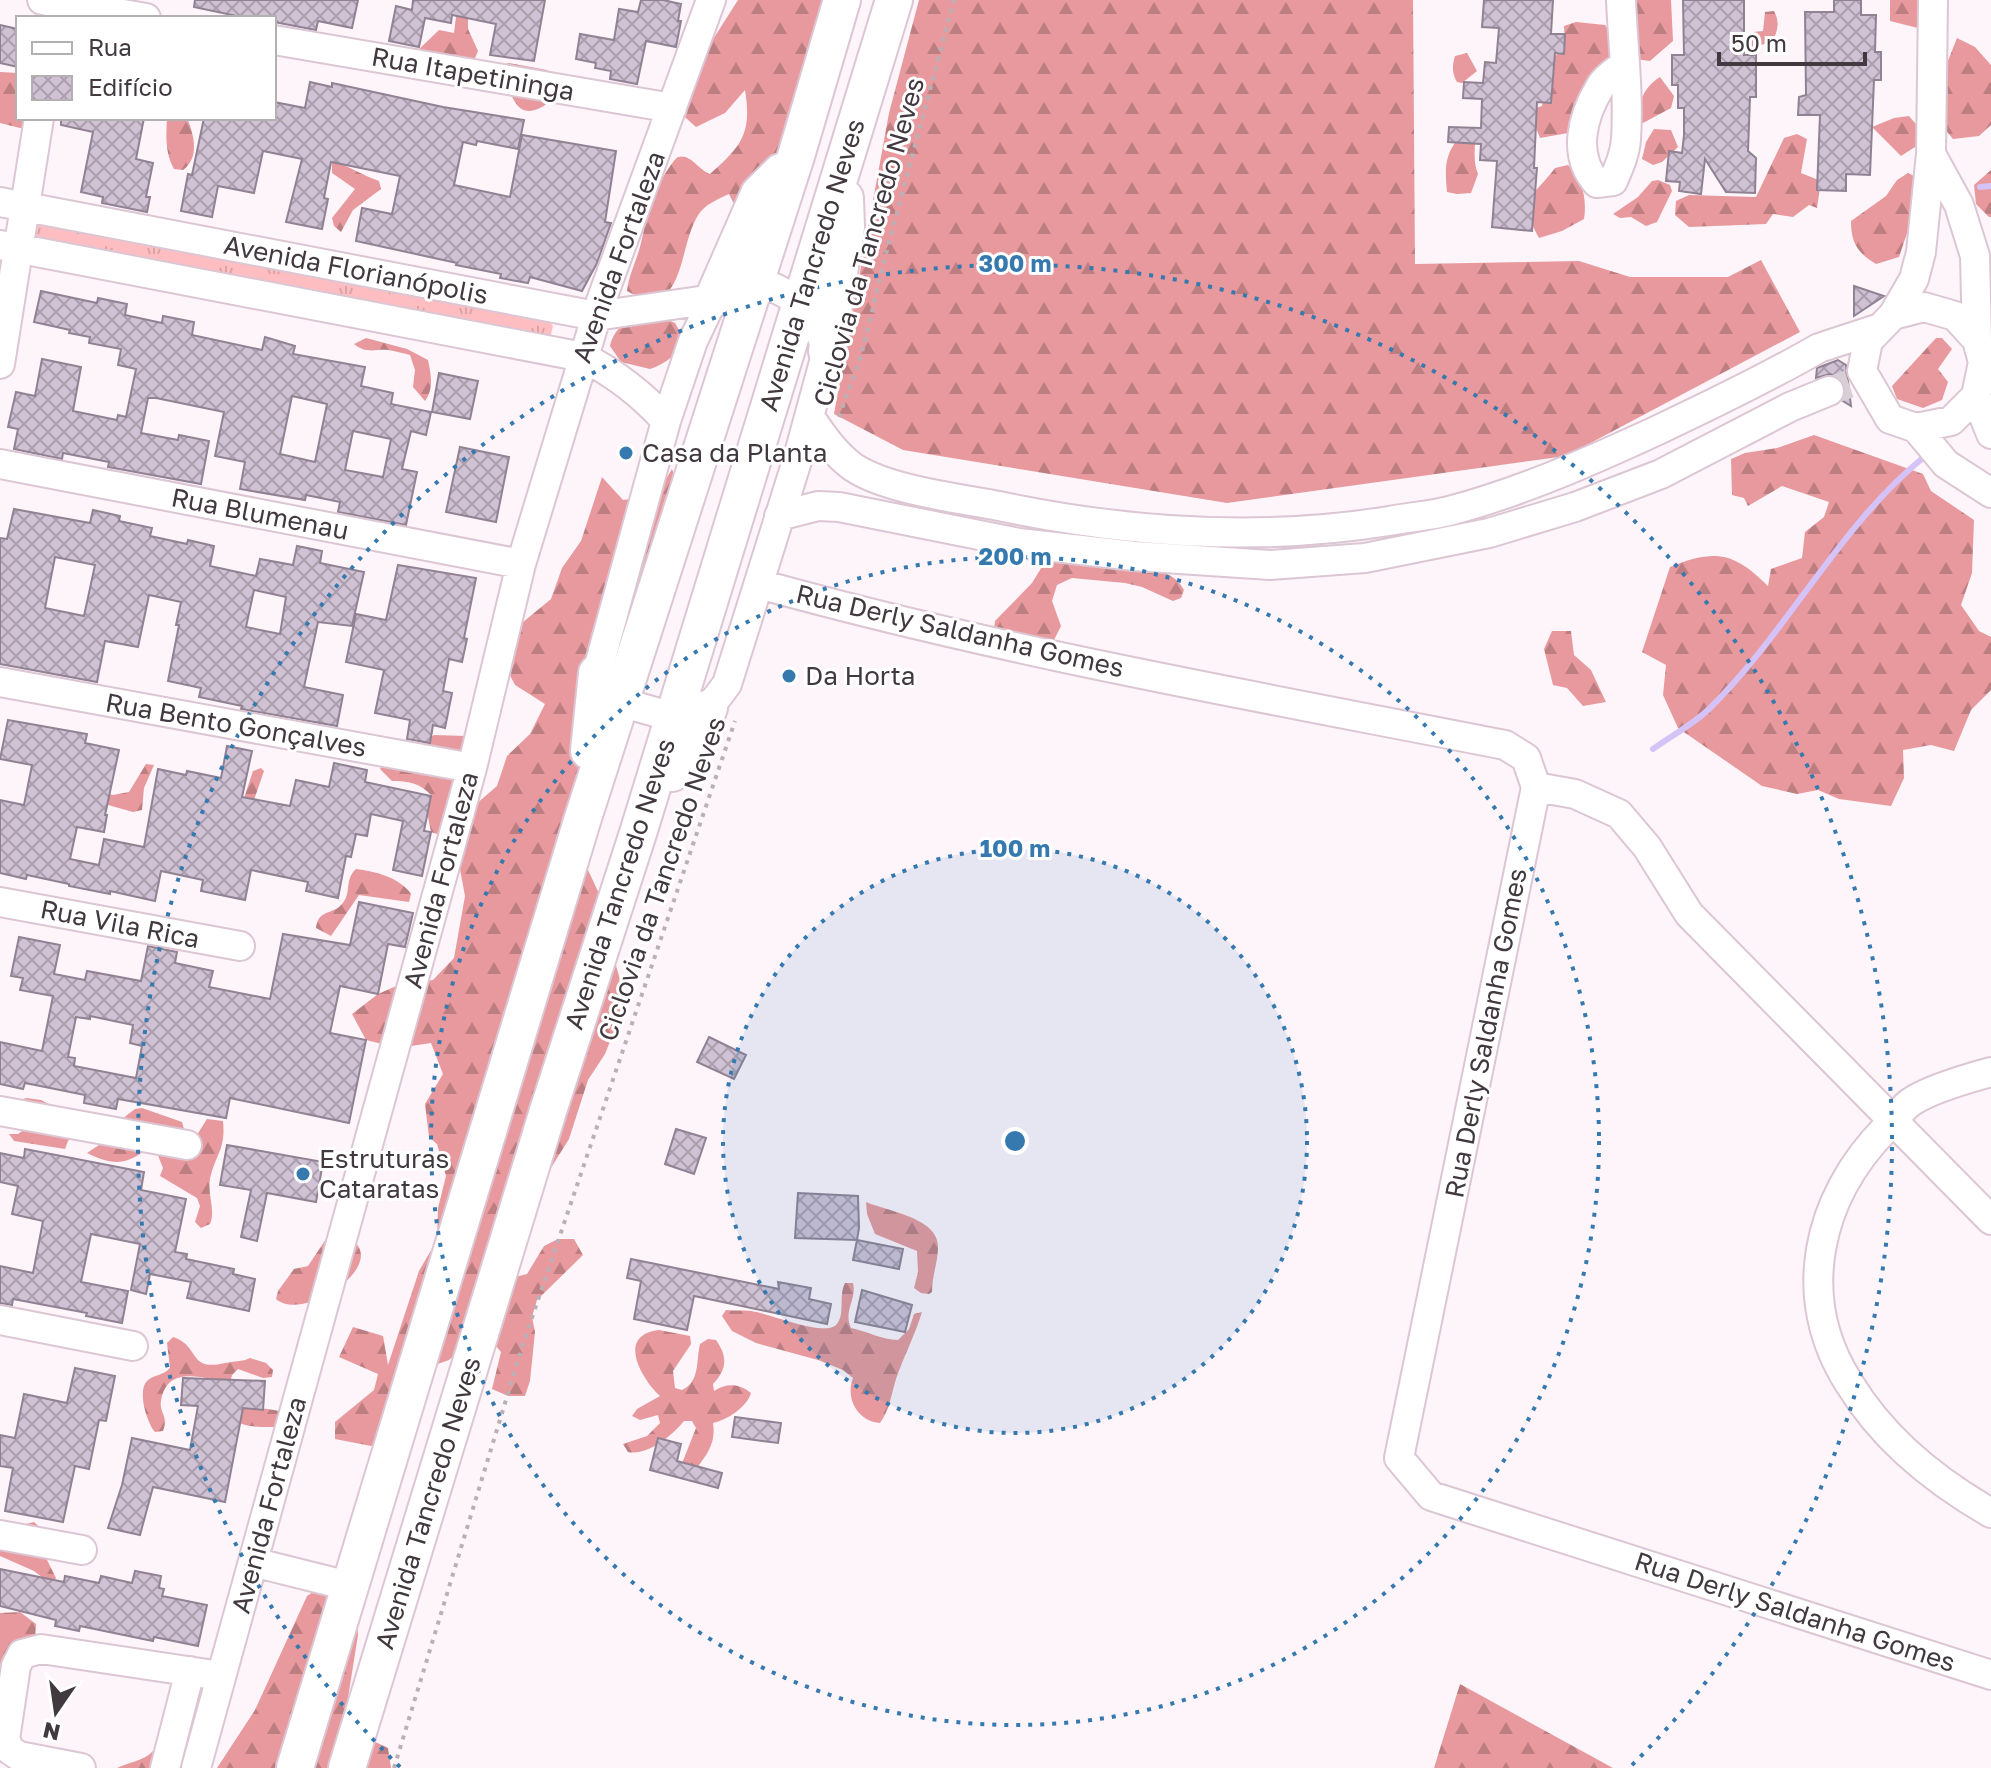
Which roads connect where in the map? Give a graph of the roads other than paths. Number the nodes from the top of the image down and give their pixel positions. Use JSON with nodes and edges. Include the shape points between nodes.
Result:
{"nodes":[{"id":1,"x":711,"y":0,"type":"edge"},
{"id":2,"x":842,"y":0,"type":"edge"},
{"id":3,"x":894,"y":0,"type":"edge"},
{"id":4,"x":1621,"y":0,"type":"edge"},
{"id":5,"x":1933,"y":0,"type":"edge"},
{"id":6,"x":54,"y":5,"type":"edge"},
{"id":7,"x":132,"y":16,"type":"edge"},
{"id":8,"x":276,"y":40,"type":"edge"},
{"id":9,"x":1624,"y":65,"type":"dead end"},
{"id":10,"x":672,"y":108,"type":"junction"},
{"id":11,"x":38,"y":120,"type":"edge"},
{"id":12,"x":1931,"y":154,"type":"junction"},
{"id":13,"x":796,"y":156,"type":"junction"},
{"id":14,"x":843,"y":163,"type":"junction"},
{"id":15,"x":12,"y":204,"type":"edge"},
{"id":16,"x":9,"y":247,"type":"edge"},
{"id":17,"x":753,"y":288,"type":"junction"},
{"id":18,"x":713,"y":299,"type":"junction"},
{"id":19,"x":801,"y":302,"type":"junction"},
{"id":20,"x":596,"y":316,"type":"junction"},
{"id":21,"x":1887,"y":321,"type":"junction"},
{"id":22,"x":1977,"y":340,"type":"junction"},
{"id":23,"x":1822,"y":347,"type":"junction"},
{"id":24,"x":827,"y":351,"type":"junction"},
{"id":25,"x":583,"y":357,"type":"junction"},
{"id":26,"x":0,"y":364,"type":"edge"},
{"id":27,"x":1847,"y":384,"type":"junction"},
{"id":28,"x":1976,"y":396,"type":"junction"},
{"id":29,"x":666,"y":421,"type":"junction"},
{"id":30,"x":823,"y":421,"type":"junction"},
{"id":31,"x":1916,"y":428,"type":"junction"},
{"id":32,"x":1991,"y":434,"type":"edge"},
{"id":33,"x":0,"y":464,"type":"edge"},
{"id":34,"x":1991,"y":493,"type":"edge"},
{"id":35,"x":779,"y":516,"type":"junction"},
{"id":36,"x":521,"y":564,"type":"junction"},
{"id":37,"x":759,"y":584,"type":"junction"},
{"id":38,"x":597,"y":673,"type":"junction"},
{"id":39,"x":0,"y":682,"type":"edge"},
{"id":40,"x":620,"y":702,"type":"junction"},
{"id":41,"x":722,"y":712,"type":"junction"},
{"id":42,"x":673,"y":717,"type":"junction"},
{"id":43,"x":472,"y":768,"type":"junction"},
{"id":44,"x":1536,"y":787,"type":"junction"},
{"id":45,"x":582,"y":821,"type":"junction"},
{"id":46,"x":639,"y":830,"type":"junction"},
{"id":47,"x":0,"y":902,"type":"edge"},
{"id":48,"x":240,"y":946,"type":"dead end"},
{"id":49,"x":1991,"y":1072,"type":"edge"},
{"id":50,"x":0,"y":1111,"type":"edge"},
{"id":51,"x":1892,"y":1121,"type":"junction"},
{"id":52,"x":187,"y":1145,"type":"dead end"},
{"id":53,"x":1991,"y":1220,"type":"edge"},
{"id":54,"x":0,"y":1320,"type":"edge"},
{"id":55,"x":133,"y":1346,"type":"dead end"},
{"id":56,"x":1991,"y":1513,"type":"edge"},
{"id":57,"x":0,"y":1535,"type":"edge"},
{"id":58,"x":82,"y":1550,"type":"dead end"},
{"id":59,"x":253,"y":1562,"type":"junction"},
{"id":60,"x":349,"y":1586,"type":"junction"},
{"id":61,"x":190,"y":1671,"type":"junction"},
{"id":62,"x":1991,"y":1675,"type":"edge"},
{"id":63,"x":221,"y":1676,"type":"junction"},
{"id":64,"x":81,"y":1768,"type":"edge"},
{"id":65,"x":165,"y":1768,"type":"edge"},
{"id":66,"x":196,"y":1768,"type":"edge"},
{"id":67,"x":295,"y":1768,"type":"edge"},
{"id":68,"x":347,"y":1768,"type":"edge"}],
"edges":[{"from":1,"to":10,"type":"street","name":"Avenida Fortaleza"},
{"from":2,"to":13,"type":"main road","name":"Avenida Tancredo Neves"},
{"from":3,"to":14,"type":"main road","name":"Avenida Tancredo Neves"},
{"from":4,"to":9,"type":"street"},
{"from":5,"to":12,"type":"street"},
{"from":6,"to":7,"type":"street"},
{"from":8,"to":10,"type":"street","name":"Rua Itapetininga"},
{"from":10,"to":20,"type":"street","name":"Avenida Fortaleza"},
{"from":11,"to":15,"type":"street"},
{"from":12,"to":21,"type":"street","via":[[1914,279]]},
{"from":12,"to":22,"type":"street","via":[[1959,205],[1975,256]]},
{"from":13,"to":17,"type":"main road","name":"Avenida Tancredo Neves"},
{"from":13,"to":18,"type":"main road","via":[[759,194]]},
{"from":14,"to":19,"type":"main road","name":"Avenida Tancredo Neves"},
{"from":14,"to":24,"type":"main road","via":[[846,227]]},
{"from":15,"to":16,"type":"street"},
{"from":15,"to":20,"type":"street","name":"Avenida Florianópolis"},
{"from":16,"to":25,"type":"street","name":"Avenida Florianópolis"},
{"from":16,"to":26,"type":"street"},
{"from":17,"to":18,"type":"street","name":"Avenida Florianópolis"},
{"from":17,"to":19,"type":"street","name":"Avenida Florianópolis","via":[[775,288]]},
{"from":17,"to":40,"type":"main road","name":"Avenida Tancredo Neves"},
{"from":18,"to":20,"type":"street","name":"Avenida Florianópolis"},
{"from":18,"to":29,"type":"street"},
{"from":19,"to":24,"type":"street"},
{"from":19,"to":42,"type":"main road","name":"Avenida Tancredo Neves"},
{"from":20,"to":25,"type":"street","name":"Avenida Fortaleza"},
{"from":21,"to":22,"type":"street","via":[[1924,307],[1955,316]]},
{"from":21,"to":23,"type":"street"},
{"from":21,"to":27,"type":"street","via":[[1868,341],[1862,371]]},
{"from":22,"to":28,"type":"street","via":[[1983,362]]},
{"from":23,"to":27,"type":"street","via":[[1804,365],[1807,386],[1817,392]]},
{"from":23,"to":30,"type":"street","via":[[1760,382],[1536,483],[1448,511],[1342,528],[1156,531],[896,485],[854,467],[826,441]]},
{"from":24,"to":30,"type":"street"},
{"from":25,"to":29,"type":"street","name":"Avenida Florianópolis","via":[[650,402]]},
{"from":25,"to":36,"type":"street","name":"Avenida Fortaleza"},
{"from":27,"to":31,"type":"street","via":[[1890,419]]},
{"from":27,"to":35,"type":"street","via":[[1790,407],[1661,474],[1575,507],[1489,533],[1365,558],[1270,565],[1134,556],[1019,543],[839,507],[818,506]]},
{"from":28,"to":31,"type":"street","via":[[1951,421]]},
{"from":28,"to":32,"type":"street"},
{"from":29,"to":38,"type":"street"},
{"from":30,"to":35,"type":"street"},
{"from":31,"to":34,"type":"street","via":[[1946,464]]},
{"from":33,"to":36,"type":"street","name":"Rua Blumenau"},
{"from":35,"to":37,"type":"street"},
{"from":36,"to":43,"type":"street","name":"Avenida Fortaleza"},
{"from":37,"to":41,"type":"street"},
{"from":37,"to":44,"type":"street","name":"Rua Derly Saldanha Gomes","via":[[871,615],[1098,665],[1505,745],[1526,758]]},
{"from":38,"to":40,"type":"street"},
{"from":38,"to":45,"type":"main road"},
{"from":39,"to":43,"type":"street","name":"Rua Bento Gonçalves"},
{"from":40,"to":42,"type":"street"},
{"from":40,"to":45,"type":"main road","name":"Avenida Tancredo Neves"},
{"from":41,"to":42,"type":"street"},
{"from":41,"to":46,"type":"main road"},
{"from":42,"to":46,"type":"main road","name":"Avenida Tancredo Neves"},
{"from":43,"to":59,"type":"street","name":"Avenida Fortaleza"},
{"from":44,"to":51,"type":"street","via":[[1575,794],[1619,814],[1647,847],[1689,914]]},
{"from":44,"to":62,"type":"street","name":"Rua Derly Saldanha Gomes","via":[[1399,1458],[1431,1496]]},
{"from":45,"to":60,"type":"main road","name":"Avenida Tancredo Neves"},
{"from":46,"to":68,"type":"main road","name":"Avenida Tancredo Neves"},
{"from":47,"to":48,"type":"street","name":"Rua Vila Rica"},
{"from":49,"to":51,"type":"street","via":[[1912,1102]]},
{"from":50,"to":52,"type":"street"},
{"from":51,"to":53,"type":"street"},
{"from":51,"to":56,"type":"street","via":[[1852,1166],[1831,1209],[1820,1256],[1824,1323],[1848,1383],[1881,1426],[1942,1483]]},
{"from":54,"to":55,"type":"street"},
{"from":57,"to":58,"type":"street"},
{"from":59,"to":60,"type":"street"},
{"from":59,"to":63,"type":"street","name":"Avenida Fortaleza"},
{"from":60,"to":67,"type":"main road","name":"Avenida Tancredo Neves"},
{"from":61,"to":63,"type":"street"},
{"from":61,"to":64,"type":"street","via":[[41,1649],[22,1654],[5,1739],[10,1750]]},
{"from":61,"to":65,"type":"street"},
{"from":63,"to":66,"type":"street","name":"Avenida Fortaleza"}]}
